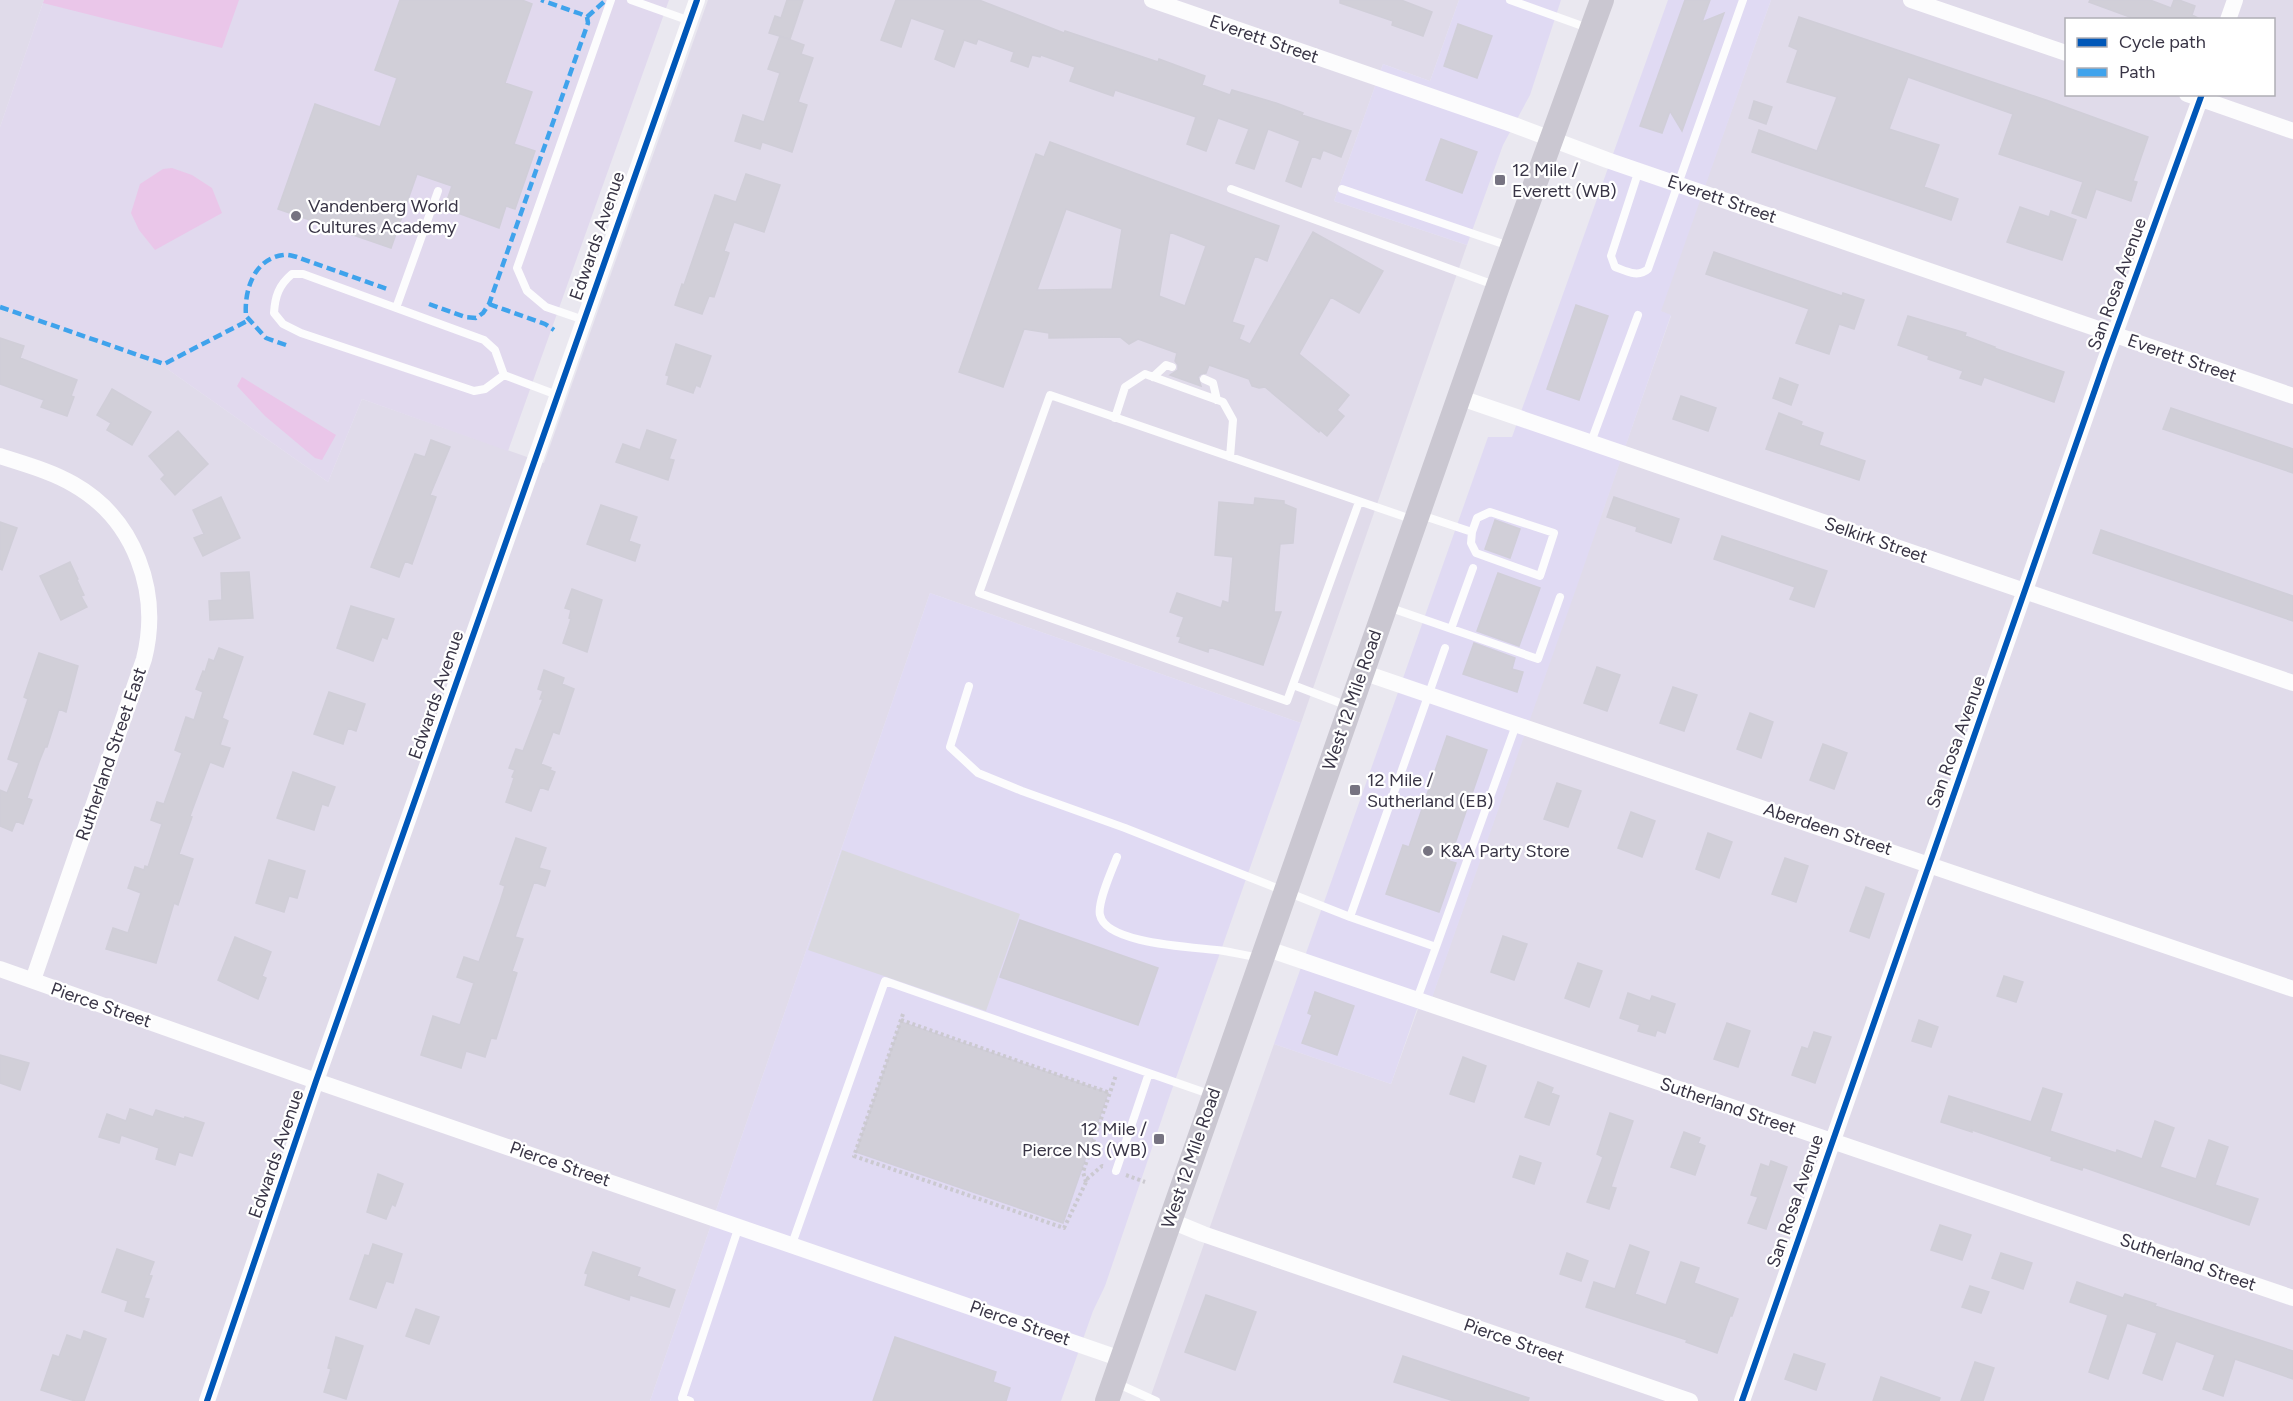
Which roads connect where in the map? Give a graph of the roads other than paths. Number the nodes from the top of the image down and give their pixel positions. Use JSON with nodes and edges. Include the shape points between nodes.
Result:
{"nodes":[{"id":1,"x":611,"y":0,"type":"edge"},
{"id":2,"x":631,"y":0,"type":"edge"},
{"id":3,"x":697,"y":0,"type":"edge"},
{"id":4,"x":1152,"y":0,"type":"edge"},
{"id":5,"x":1510,"y":0,"type":"edge"},
{"id":6,"x":1602,"y":0,"type":"edge"},
{"id":7,"x":1743,"y":0,"type":"edge"},
{"id":8,"x":1911,"y":0,"type":"edge"},
{"id":9,"x":2235,"y":0,"type":"edge"},
{"id":10,"x":2229,"y":18,"type":"edge"},
{"id":11,"x":690,"y":21,"type":"junction"},
{"id":12,"x":1592,"y":28,"type":"junction"},
{"id":13,"x":2065,"y":52,"type":"edge"},
{"id":14,"x":2196,"y":96,"type":"edge"},
{"id":15,"x":2293,"y":131,"type":"edge"},
{"id":16,"x":1552,"y":139,"type":"junction"},
{"id":17,"x":1639,"y":170,"type":"junction"},
{"id":18,"x":1678,"y":184,"type":"junction"},
{"id":19,"x":1231,"y":189,"type":"dead end"},
{"id":20,"x":1342,"y":189,"type":"dead end"},
{"id":21,"x":438,"y":191,"type":"dead end"},
{"id":22,"x":1512,"y":248,"type":"junction"},
{"id":23,"x":1498,"y":286,"type":"junction"},
{"id":24,"x":396,"y":308,"type":"junction"},
{"id":25,"x":1638,"y":315,"type":"dead end"},
{"id":26,"x":584,"y":320,"type":"junction"},
{"id":27,"x":2114,"y":335,"type":"junction"},
{"id":28,"x":1172,"y":367,"type":"dead end"},
{"id":29,"x":504,"y":375,"type":"junction"},
{"id":30,"x":1152,"y":377,"type":"junction"},
{"id":31,"x":1204,"y":379,"type":"dead end"},
{"id":32,"x":557,"y":395,"type":"junction"},
{"id":33,"x":2293,"y":396,"type":"edge"},
{"id":34,"x":1458,"y":397,"type":"junction"},
{"id":35,"x":1217,"y":400,"type":"junction"},
{"id":36,"x":1115,"y":418,"type":"junction"},
{"id":37,"x":1591,"y":442,"type":"junction"},
{"id":38,"x":0,"y":456,"type":"edge"},
{"id":39,"x":1230,"y":457,"type":"junction"},
{"id":40,"x":1359,"y":502,"type":"junction"},
{"id":41,"x":1416,"y":517,"type":"junction"},
{"id":42,"x":1472,"y":532,"type":"junction"},
{"id":43,"x":1473,"y":568,"type":"dead end"},
{"id":44,"x":2025,"y":591,"type":"junction"},
{"id":45,"x":1560,"y":597,"type":"dead end"},
{"id":46,"x":1385,"y":606,"type":"junction"},
{"id":47,"x":1451,"y":629,"type":"junction"},
{"id":48,"x":1445,"y":648,"type":"dead end"},
{"id":49,"x":1362,"y":672,"type":"junction"},
{"id":50,"x":2293,"y":682,"type":"edge"},
{"id":51,"x":1293,"y":685,"type":"junction"},
{"id":52,"x":969,"y":686,"type":"dead end"},
{"id":53,"x":1428,"y":695,"type":"junction"},
{"id":54,"x":1349,"y":707,"type":"junction"},
{"id":55,"x":1516,"y":725,"type":"junction"},
{"id":56,"x":1117,"y":857,"type":"dead end"},
{"id":57,"x":1929,"y":863,"type":"junction"},
{"id":58,"x":1285,"y":890,"type":"junction"},
{"id":59,"x":1350,"y":917,"type":"junction"},
{"id":60,"x":1436,"y":947,"type":"junction"},
{"id":61,"x":1263,"y":953,"type":"junction"},
{"id":62,"x":0,"y":969,"type":"edge"},
{"id":63,"x":33,"y":981,"type":"junction"},
{"id":64,"x":2293,"y":989,"type":"edge"},
{"id":65,"x":1417,"y":999,"type":"junction"},
{"id":66,"x":1149,"y":1073,"type":"junction"},
{"id":67,"x":316,"y":1081,"type":"junction"},
{"id":68,"x":1212,"y":1095,"type":"junction"},
{"id":69,"x":1831,"y":1141,"type":"junction"},
{"id":70,"x":1116,"y":1171,"type":"road end"},
{"id":71,"x":1169,"y":1220,"type":"junction"},
{"id":72,"x":739,"y":1226,"type":"junction"},
{"id":73,"x":792,"y":1244,"type":"junction"},
{"id":74,"x":2293,"y":1298,"type":"edge"},
{"id":75,"x":1121,"y":1359,"type":"junction"},
{"id":76,"x":1110,"y":1392,"type":"edge"},
{"id":77,"x":207,"y":1401,"type":"edge"},
{"id":78,"x":690,"y":1401,"type":"edge"},
{"id":79,"x":1156,"y":1401,"type":"edge"},
{"id":80,"x":1690,"y":1401,"type":"edge"},
{"id":81,"x":1742,"y":1401,"type":"edge"}],
"edges":[{"from":1,"to":26,"type":"lane","via":[[517,268],[527,291],[546,307]]},
{"from":2,"to":11,"type":"lane"},
{"from":3,"to":11,"type":"street","name":"Edwards Avenue"},
{"from":4,"to":16,"type":"street","name":"Everett Street"},
{"from":5,"to":12,"type":"lane"},
{"from":6,"to":12,"type":"main road","name":"West 12 Mile Road"},
{"from":7,"to":18,"type":"lane"},
{"from":8,"to":13,"type":"street"},
{"from":9,"to":10,"type":"street"},
{"from":11,"to":26,"type":"street","name":"Edwards Avenue"},
{"from":12,"to":16,"type":"main road","name":"West 12 Mile Road"},
{"from":14,"to":15,"type":"street"},
{"from":14,"to":27,"type":"street","name":"San Rosa Avenue"},
{"from":16,"to":17,"type":"street","name":"Everett Street"},
{"from":16,"to":22,"type":"main road","name":"West 12 Mile Road"},
{"from":17,"to":18,"type":"street","name":"Everett Street"},
{"from":17,"to":18,"type":"lane","via":[[1611,256],[1615,267],[1637,274],[1648,269]]},
{"from":18,"to":27,"type":"street","name":"Everett Street"},
{"from":19,"to":23,"type":"lane"},
{"from":20,"to":22,"type":"lane"},
{"from":21,"to":24,"type":"lane"},
{"from":22,"to":23,"type":"main road","name":"West 12 Mile Road"},
{"from":23,"to":34,"type":"main road","name":"West 12 Mile Road"},
{"from":24,"to":29,"type":"lane","via":[[484,340],[495,350]]},
{"from":24,"to":29,"type":"lane","via":[[303,274],[292,274],[282,282],[275,297],[274,313],[283,324],[301,333],[474,391],[485,389]]},
{"from":25,"to":37,"type":"lane"},
{"from":26,"to":32,"type":"street","name":"Edwards Avenue"},
{"from":27,"to":33,"type":"street","name":"Everett Street"},
{"from":27,"to":44,"type":"street","name":"San Rosa Avenue"},
{"from":28,"to":30,"type":"lane","via":[[1166,365]]},
{"from":29,"to":32,"type":"lane"},
{"from":30,"to":35,"type":"lane"},
{"from":30,"to":36,"type":"lane","via":[[1145,374],[1125,387]]},
{"from":31,"to":35,"type":"lane","via":[[1213,383]]},
{"from":32,"to":67,"type":"street","name":"Edwards Avenue"},
{"from":34,"to":37,"type":"street","name":"Selkirk Street"},
{"from":34,"to":41,"type":"main road","name":"West 12 Mile Road"},
{"from":35,"to":39,"type":"lane","via":[[1223,402],[1233,420]]},
{"from":36,"to":39,"type":"lane"},
{"from":36,"to":51,"type":"lane","via":[[1050,395],[979,593],[1287,701]]},
{"from":37,"to":44,"type":"street","name":"Selkirk Street"},
{"from":38,"to":63,"type":"street","name":"Rutherland Street East","via":[[75,485],[105,509],[135,550],[148,590],[151,615],[147,645]]},
{"from":39,"to":40,"type":"lane"},
{"from":40,"to":41,"type":"lane"},
{"from":40,"to":51,"type":"lane"},
{"from":41,"to":42,"type":"lane"},
{"from":41,"to":46,"type":"main road","name":"West 12 Mile Road"},
{"from":42,"to":42,"type":"lane","via":[[1476,553],[1540,576],[1554,533],[1490,512],[1477,518]]},
{"from":43,"to":47,"type":"lane"},
{"from":44,"to":50,"type":"street","name":"Selkirk Street"},
{"from":44,"to":57,"type":"street","name":"San Rosa Avenue"},
{"from":45,"to":47,"type":"lane","via":[[1538,659]]},
{"from":46,"to":47,"type":"lane"},
{"from":46,"to":49,"type":"main road","name":"West 12 Mile Road"},
{"from":48,"to":53,"type":"lane"},
{"from":49,"to":53,"type":"street","name":"Aberdeen Street"},
{"from":49,"to":54,"type":"main road","name":"West 12 Mile Road"},
{"from":51,"to":54,"type":"lane"},
{"from":52,"to":58,"type":"lane","via":[[950,747],[978,773]]},
{"from":53,"to":55,"type":"street","name":"Aberdeen Street"},
{"from":53,"to":59,"type":"lane"},
{"from":54,"to":58,"type":"main road","name":"West 12 Mile Road"},
{"from":55,"to":57,"type":"street","name":"Aberdeen Street"},
{"from":55,"to":60,"type":"lane"},
{"from":56,"to":61,"type":"lane","via":[[1099,912],[1103,924],[1115,932],[1162,945]]},
{"from":57,"to":64,"type":"street","name":"Aberdeen Street"},
{"from":57,"to":69,"type":"street","name":"San Rosa Avenue"},
{"from":58,"to":59,"type":"lane"},
{"from":58,"to":61,"type":"main road","name":"West 12 Mile Road"},
{"from":59,"to":60,"type":"lane"},
{"from":60,"to":65,"type":"lane"},
{"from":61,"to":65,"type":"street","name":"Sutherland Street"},
{"from":61,"to":68,"type":"main road","name":"West 12 Mile Road"},
{"from":62,"to":63,"type":"street","name":"Pierce Street"},
{"from":63,"to":67,"type":"street","name":"Pierce Street"},
{"from":65,"to":69,"type":"street","name":"Sutherland Street"},
{"from":66,"to":68,"type":"lane"},
{"from":66,"to":70,"type":"lane"},
{"from":66,"to":73,"type":"lane","via":[[885,981]]},
{"from":67,"to":72,"type":"street","name":"Pierce Street"},
{"from":67,"to":77,"type":"street","name":"Edwards Avenue"},
{"from":68,"to":71,"type":"main road","name":"West 12 Mile Road"},
{"from":69,"to":74,"type":"street","name":"Sutherland Street"},
{"from":69,"to":81,"type":"street","name":"San Rosa Avenue"},
{"from":71,"to":75,"type":"main road","name":"West 12 Mile Road"},
{"from":71,"to":80,"type":"street","name":"Pierce Street"},
{"from":72,"to":73,"type":"street","name":"Pierce Street"},
{"from":72,"to":78,"type":"lane","via":[[682,1398]]},
{"from":73,"to":75,"type":"street","name":"Pierce Street"},
{"from":75,"to":76,"type":"main road","name":"West 12 Mile Road"},
{"from":76,"to":79,"type":"lane"}]}
